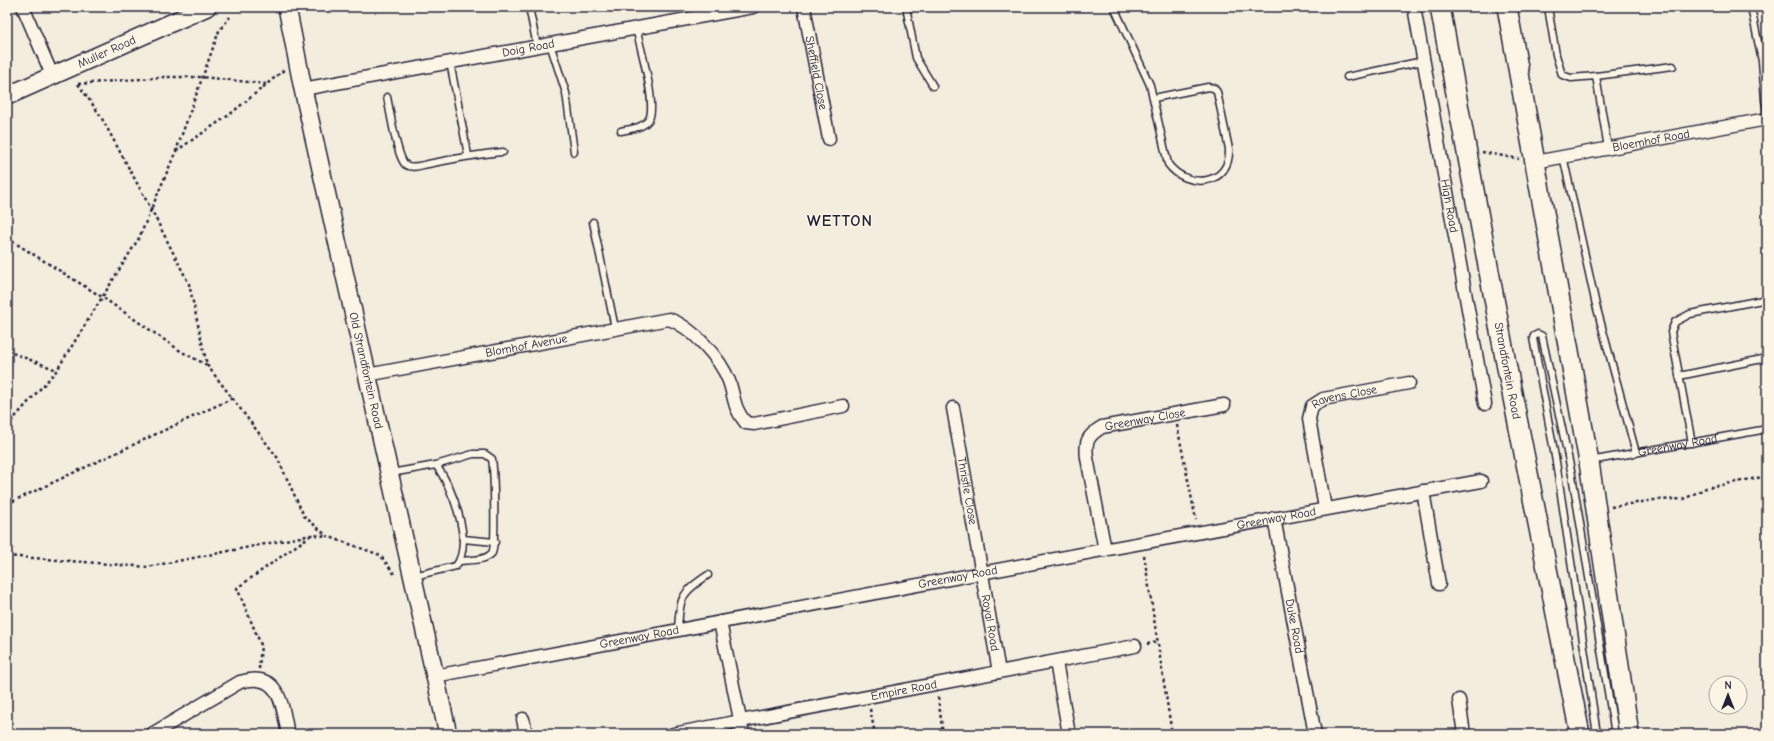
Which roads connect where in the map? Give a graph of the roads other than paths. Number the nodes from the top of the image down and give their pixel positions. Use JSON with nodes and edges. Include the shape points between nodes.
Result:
{"nodes":[{"id":1,"x":23,"y":7,"type":"edge"},
{"id":2,"x":287,"y":7,"type":"edge"},
{"id":3,"x":530,"y":7,"type":"edge"},
{"id":4,"x":753,"y":7,"type":"edge"},
{"id":5,"x":804,"y":7,"type":"edge"},
{"id":6,"x":906,"y":7,"type":"edge"},
{"id":7,"x":1114,"y":7,"type":"edge"},
{"id":8,"x":1414,"y":7,"type":"edge"},
{"id":9,"x":1440,"y":7,"type":"edge"},
{"id":10,"x":1507,"y":7,"type":"edge"},
{"id":11,"x":1548,"y":7,"type":"edge"},
{"id":12,"x":1751,"y":7,"type":"edge"},
{"id":13,"x":198,"y":9,"type":"edge"},
{"id":14,"x":723,"y":9,"type":"edge"},
{"id":15,"x":636,"y":28,"type":"junction"},
{"id":16,"x":550,"y":44,"type":"junction"},
{"id":17,"x":537,"y":46,"type":"junction"},
{"id":18,"x":1423,"y":61,"type":"junction"},
{"id":19,"x":450,"y":62,"type":"junction"},
{"id":20,"x":1673,"y":66,"type":"dead end"},
{"id":21,"x":52,"y":75,"type":"junction"},
{"id":22,"x":1596,"y":76,"type":"junction"},
{"id":23,"x":1347,"y":77,"type":"dead end"},
{"id":24,"x":933,"y":86,"type":"dead end"},
{"id":25,"x":303,"y":89,"type":"junction"},
{"id":26,"x":7,"y":96,"type":"edge"},
{"id":27,"x":387,"y":97,"type":"dead end"},
{"id":28,"x":1154,"y":98,"type":"junction"},
{"id":29,"x":1767,"y":111,"type":"edge"},
{"id":30,"x":1767,"y":119,"type":"edge"},
{"id":31,"x":621,"y":131,"type":"dead end"},
{"id":32,"x":829,"y":139,"type":"dead end"},
{"id":33,"x":1608,"y":148,"type":"junction"},
{"id":34,"x":504,"y":152,"type":"dead end"},
{"id":35,"x":574,"y":152,"type":"dead end"},
{"id":36,"x":468,"y":156,"type":"junction"},
{"id":37,"x":1563,"y":156,"type":"junction"},
{"id":38,"x":1535,"y":162,"type":"junction"},
{"id":39,"x":593,"y":222,"type":"dead end"},
{"id":40,"x":1767,"y":299,"type":"edge"},
{"id":41,"x":614,"y":328,"type":"junction"},
{"id":42,"x":1767,"y":358,"type":"edge"},
{"id":43,"x":367,"y":375,"type":"junction"},
{"id":44,"x":1679,"y":376,"type":"junction"},
{"id":45,"x":1409,"y":383,"type":"dead end"},
{"id":46,"x":1485,"y":404,"type":"dead end"},
{"id":47,"x":1224,"y":405,"type":"dead end"},
{"id":48,"x":843,"y":406,"type":"dead end"},
{"id":49,"x":953,"y":408,"type":"dead end"},
{"id":50,"x":1767,"y":429,"type":"edge"},
{"id":51,"x":1692,"y":443,"type":"junction"},
{"id":52,"x":1636,"y":453,"type":"junction"},
{"id":53,"x":1589,"y":462,"type":"junction"},
{"id":54,"x":436,"y":465,"type":"junction"},
{"id":55,"x":389,"y":474,"type":"junction"},
{"id":56,"x":1481,"y":481,"type":"dead end"},
{"id":57,"x":1423,"y":492,"type":"junction"},
{"id":58,"x":1325,"y":508,"type":"junction"},
{"id":59,"x":1274,"y":518,"type":"junction"},
{"id":60,"x":463,"y":539,"type":"junction"},
{"id":61,"x":495,"y":542,"type":"junction"},
{"id":62,"x":1105,"y":550,"type":"junction"},
{"id":63,"x":460,"y":560,"type":"junction"},
{"id":64,"x":981,"y":573,"type":"junction"},
{"id":65,"x":708,"y":575,"type":"dead end"},
{"id":66,"x":406,"y":579,"type":"junction"},
{"id":67,"x":1438,"y":584,"type":"dead end"},
{"id":68,"x":720,"y":622,"type":"junction"},
{"id":69,"x":678,"y":629,"type":"junction"},
{"id":70,"x":1135,"y":646,"type":"dead end"},
{"id":71,"x":1056,"y":662,"type":"junction"},
{"id":72,"x":1000,"y":672,"type":"junction"},
{"id":73,"x":435,"y":676,"type":"junction"},
{"id":74,"x":1459,"y":700,"type":"dead end"},
{"id":75,"x":523,"y":719,"type":"dead end"},
{"id":76,"x":740,"y":721,"type":"junction"},
{"id":77,"x":154,"y":733,"type":"edge"},
{"id":78,"x":288,"y":734,"type":"edge"},
{"id":79,"x":448,"y":734,"type":"edge"},
{"id":80,"x":526,"y":734,"type":"edge"},
{"id":81,"x":673,"y":734,"type":"edge"},
{"id":82,"x":743,"y":734,"type":"edge"},
{"id":83,"x":1069,"y":734,"type":"edge"},
{"id":84,"x":1315,"y":734,"type":"edge"},
{"id":85,"x":1464,"y":734,"type":"edge"},
{"id":86,"x":1580,"y":734,"type":"edge"},
{"id":87,"x":1597,"y":734,"type":"edge"},
{"id":88,"x":1615,"y":734,"type":"edge"},
{"id":89,"x":1628,"y":734,"type":"edge"}],
"edges":[{"from":1,"to":21,"type":"street"},
{"from":2,"to":25,"type":"street","name":"Old Strandfontein Road"},
{"from":3,"to":17,"type":"lane"},
{"from":4,"to":14,"type":"street","name":"Doig Road"},
{"from":5,"to":32,"type":"street","name":"Sheffield Close"},
{"from":6,"to":24,"type":"lane","via":[[916,58]]},
{"from":7,"to":28,"type":"lane"},
{"from":8,"to":18,"type":"street","name":"High Road"},
{"from":9,"to":86,"type":"main road","name":"Strandfontein Road","via":[[1506,363]]},
{"from":10,"to":38,"type":"main road"},
{"from":11,"to":22,"type":"lane","via":[[1562,75],[1576,78]]},
{"from":12,"to":29,"type":"lane","via":[[1762,61]]},
{"from":13,"to":21,"type":"street","name":"Muller Road"},
{"from":14,"to":15,"type":"street","name":"Doig Road"},
{"from":15,"to":16,"type":"street","name":"Doig Road"},
{"from":15,"to":31,"type":"lane","via":[[651,97],[651,110],[648,120],[641,126]]},
{"from":16,"to":17,"type":"street","name":"Doig Road"},
{"from":16,"to":35,"type":"lane","via":[[566,93]]},
{"from":17,"to":19,"type":"street","name":"Doig Road"},
{"from":18,"to":23,"type":"lane"},
{"from":18,"to":46,"type":"street","name":"High Road"},
{"from":19,"to":25,"type":"street","name":"Doig Road"},
{"from":19,"to":36,"type":"lane"},
{"from":20,"to":22,"type":"lane"},
{"from":21,"to":26,"type":"street","name":"Muller Road"},
{"from":22,"to":33,"type":"lane"},
{"from":25,"to":43,"type":"street","name":"Old Strandfontein Road"},
{"from":27,"to":36,"type":"lane","via":[[398,148],[406,165],[421,166]]},
{"from":28,"to":28,"type":"lane","via":[[1168,164],[1172,170],[1183,178],[1196,182],[1209,180],[1223,171],[1230,156],[1217,92],[1214,88]]},
{"from":30,"to":33,"type":"street","name":"Bloemhof Road"},
{"from":33,"to":37,"type":"street","name":"Bloemhof Road"},
{"from":34,"to":36,"type":"lane"},
{"from":37,"to":38,"type":"street","name":"Bloemhof Road"},
{"from":37,"to":52,"type":"lane","via":[[1596,305]]},
{"from":38,"to":53,"type":"main road"},
{"from":39,"to":41,"type":"lane"},
{"from":40,"to":44,"type":"lane","via":[[1690,314],[1675,322],[1671,332]]},
{"from":41,"to":43,"type":"street","name":"Blomhof Avenue"},
{"from":41,"to":48,"type":"street","name":"Blomhof Avenue","via":[[664,319],[684,328],[710,351],[722,366],[730,383],[736,409],[750,425]]},
{"from":42,"to":44,"type":"lane"},
{"from":43,"to":55,"type":"street","name":"Old Strandfontein Road"},
{"from":44,"to":51,"type":"lane"},
{"from":45,"to":58,"type":"street","name":"Ravens Close","via":[[1323,399],[1312,406],[1309,419]]},
{"from":47,"to":62,"type":"street","name":"Greenway Close","via":[[1102,427],[1088,439],[1087,458]]},
{"from":49,"to":64,"type":"street","name":"Thristle Close"},
{"from":50,"to":51,"type":"lane","name":"Greenway Road"},
{"from":51,"to":52,"type":"lane","name":"Greenway Road"},
{"from":52,"to":53,"type":"lane","name":"Greenway Road"},
{"from":53,"to":89,"type":"main road"},
{"from":54,"to":55,"type":"lane"},
{"from":54,"to":60,"type":"lane","via":[[450,490]]},
{"from":54,"to":61,"type":"lane","via":[[473,454],[485,454],[492,459]]},
{"from":55,"to":66,"type":"street","name":"Old Strandfontein Road"},
{"from":56,"to":57,"type":"street","name":"Greenway Road"},
{"from":57,"to":58,"type":"street","name":"Greenway Road"},
{"from":57,"to":67,"type":"street"},
{"from":58,"to":59,"type":"street","name":"Greenway Road"},
{"from":59,"to":62,"type":"street","name":"Greenway Road"},
{"from":59,"to":84,"type":"street","name":"Duke Road"},
{"from":60,"to":61,"type":"lane"},
{"from":60,"to":63,"type":"lane"},
{"from":61,"to":63,"type":"lane","via":[[490,556]]},
{"from":62,"to":64,"type":"street","name":"Greenway Road"},
{"from":63,"to":66,"type":"lane","via":[[456,566]]},
{"from":64,"to":68,"type":"street","name":"Greenway Road"},
{"from":64,"to":72,"type":"street","name":"Royal Road"},
{"from":65,"to":69,"type":"lane","via":[[683,596]]},
{"from":66,"to":73,"type":"street","name":"Old Strandfontein Road"},
{"from":68,"to":69,"type":"street","name":"Greenway Road"},
{"from":68,"to":76,"type":"street"},
{"from":69,"to":73,"type":"street","name":"Greenway Road"},
{"from":70,"to":71,"type":"street","name":"Empire Road"},
{"from":71,"to":72,"type":"street","name":"Empire Road"},
{"from":71,"to":83,"type":"street"},
{"from":72,"to":76,"type":"street","name":"Empire Road"},
{"from":73,"to":79,"type":"street","name":"Old Strandfontein Road"},
{"from":74,"to":85,"type":"street"},
{"from":75,"to":80,"type":"street"},
{"from":76,"to":81,"type":"street","name":"Empire Road"},
{"from":76,"to":82,"type":"street"},
{"from":77,"to":78,"type":"street","via":[[240,682],[258,679],[268,682],[275,689],[281,701]]},
{"from":87,"to":88,"type":"lane","via":[[1556,462],[1534,338],[1538,334],[1542,336],[1572,475]]}]}
